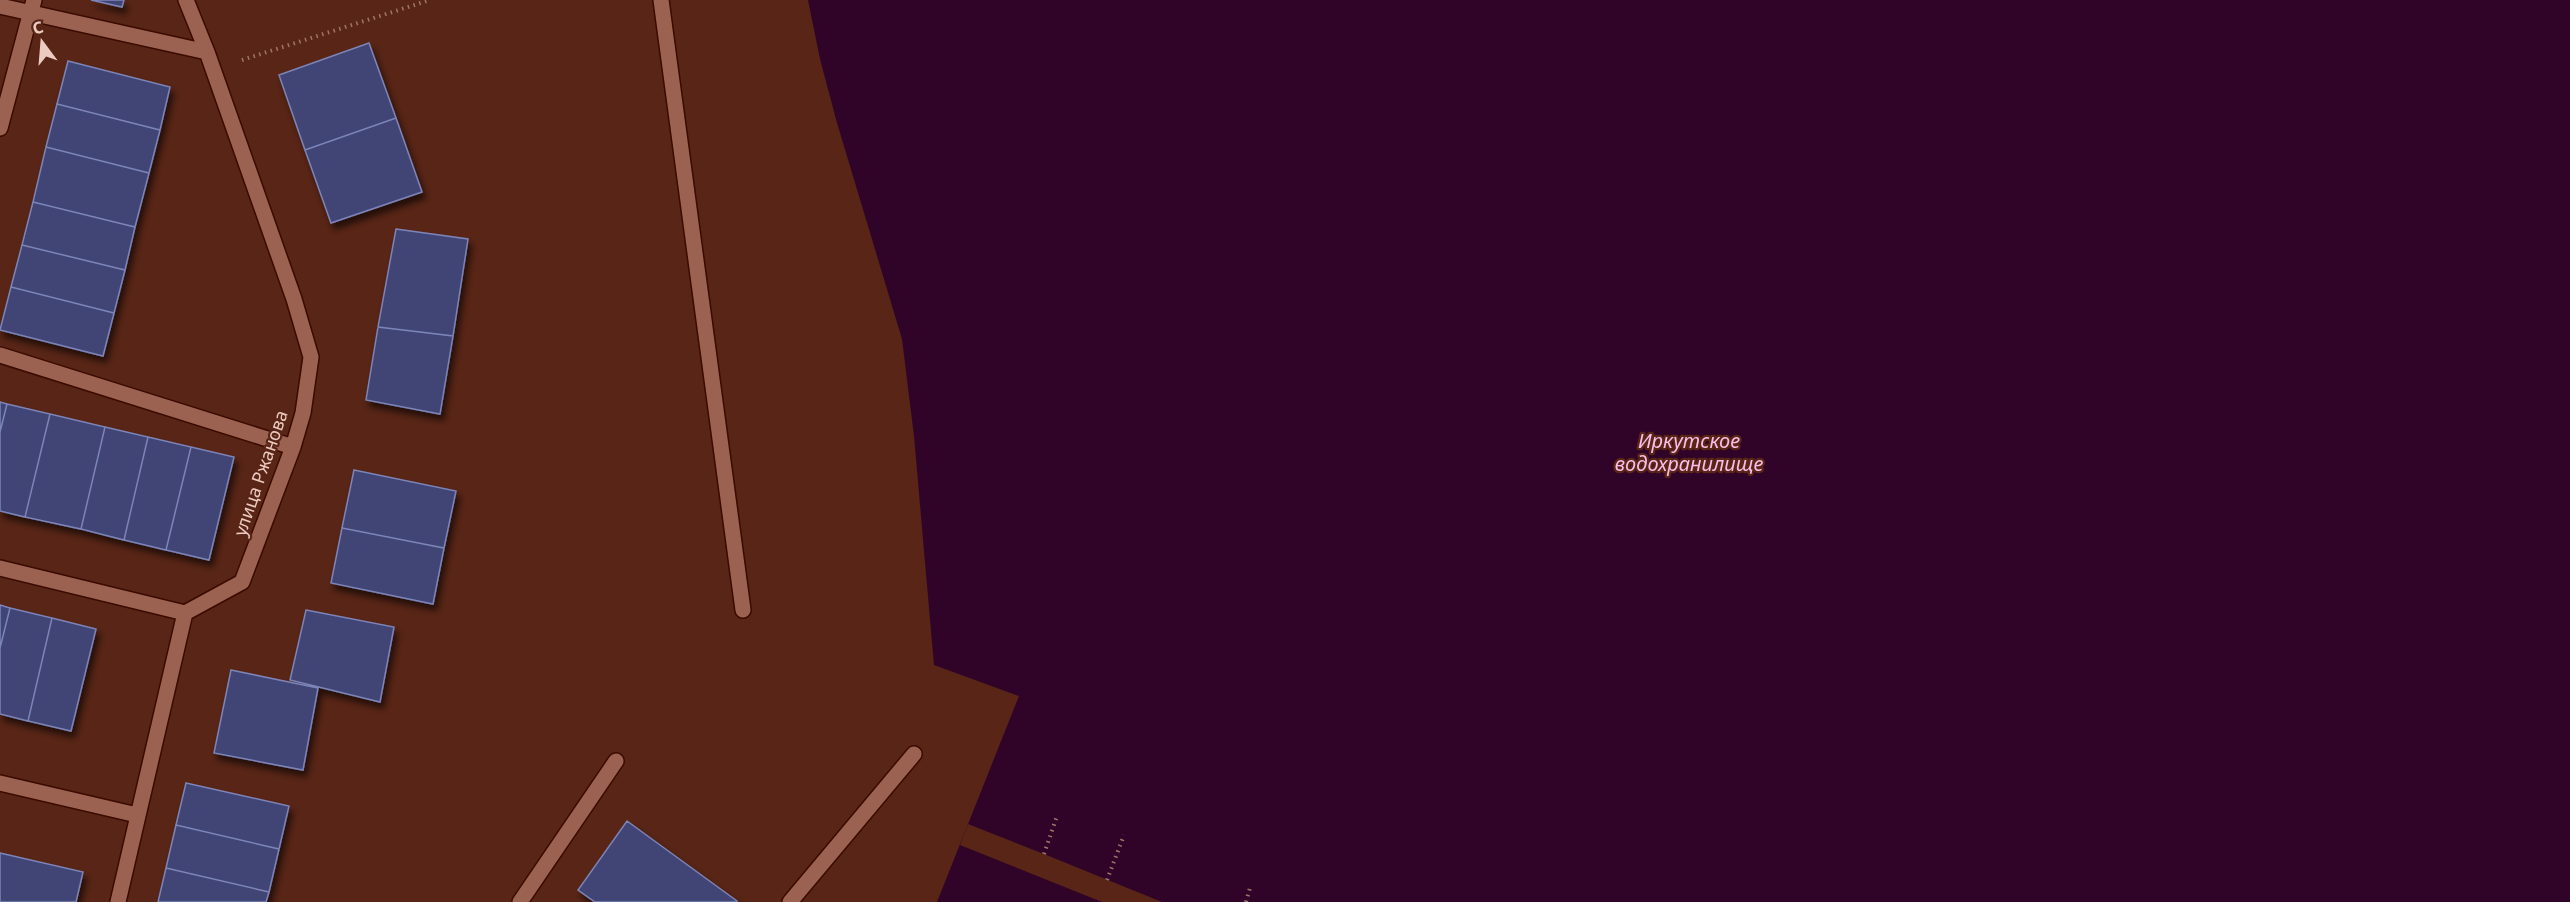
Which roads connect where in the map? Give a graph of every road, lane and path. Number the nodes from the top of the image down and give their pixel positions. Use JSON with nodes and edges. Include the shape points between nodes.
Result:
{"nodes":[{"id":1,"x":186,"y":0,"type":"edge"},
{"id":2,"x":430,"y":0,"type":"edge"},
{"id":3,"x":661,"y":0,"type":"edge"},
{"id":4,"x":0,"y":6,"type":"edge"},
{"id":5,"x":32,"y":7,"type":"edge"},
{"id":6,"x":207,"y":52,"type":"junction"},
{"id":7,"x":242,"y":60,"type":"dead end"},
{"id":8,"x":0,"y":129,"type":"edge"},
{"id":9,"x":0,"y":355,"type":"edge"},
{"id":10,"x":293,"y":447,"type":"junction"},
{"id":11,"x":0,"y":568,"type":"edge"},
{"id":12,"x":743,"y":610,"type":"dead end"},
{"id":13,"x":185,"y":613,"type":"junction"},
{"id":14,"x":914,"y":754,"type":"dead end"},
{"id":15,"x":616,"y":761,"type":"dead end"},
{"id":16,"x":0,"y":783,"type":"edge"},
{"id":17,"x":138,"y":815,"type":"junction"},
{"id":18,"x":1057,"y":816,"type":"dead end"},
{"id":19,"x":1124,"y":835,"type":"dead end"},
{"id":20,"x":1044,"y":854,"type":"dead end"},
{"id":21,"x":1107,"y":880,"type":"dead end"},
{"id":22,"x":1251,"y":888,"type":"dead end"},
{"id":23,"x":118,"y":902,"type":"edge"},
{"id":24,"x":520,"y":902,"type":"edge"},
{"id":25,"x":790,"y":902,"type":"edge"},
{"id":26,"x":1246,"y":902,"type":"edge"}],
"edges":[{"from":1,"to":6,"type":"street","name":"улица Ржанова"},
{"from":2,"to":7,"type":"path"},
{"from":3,"to":12,"type":"street"},
{"from":4,"to":5,"type":"street"},
{"from":5,"to":6,"type":"street"},
{"from":5,"to":8,"type":"street"},
{"from":6,"to":10,"type":"street","name":"улица Ржанова","via":[[294,299],[310,357],[303,414]]},
{"from":9,"to":10,"type":"street"},
{"from":10,"to":13,"type":"street","name":"улица Ржанова","via":[[242,582]]},
{"from":11,"to":13,"type":"street"},
{"from":13,"to":17,"type":"street"},
{"from":14,"to":25,"type":"street"},
{"from":15,"to":24,"type":"street"},
{"from":16,"to":17,"type":"street"},
{"from":17,"to":23,"type":"street"},
{"from":18,"to":20,"type":"path"},
{"from":19,"to":21,"type":"path"},
{"from":22,"to":26,"type":"path"}]}
